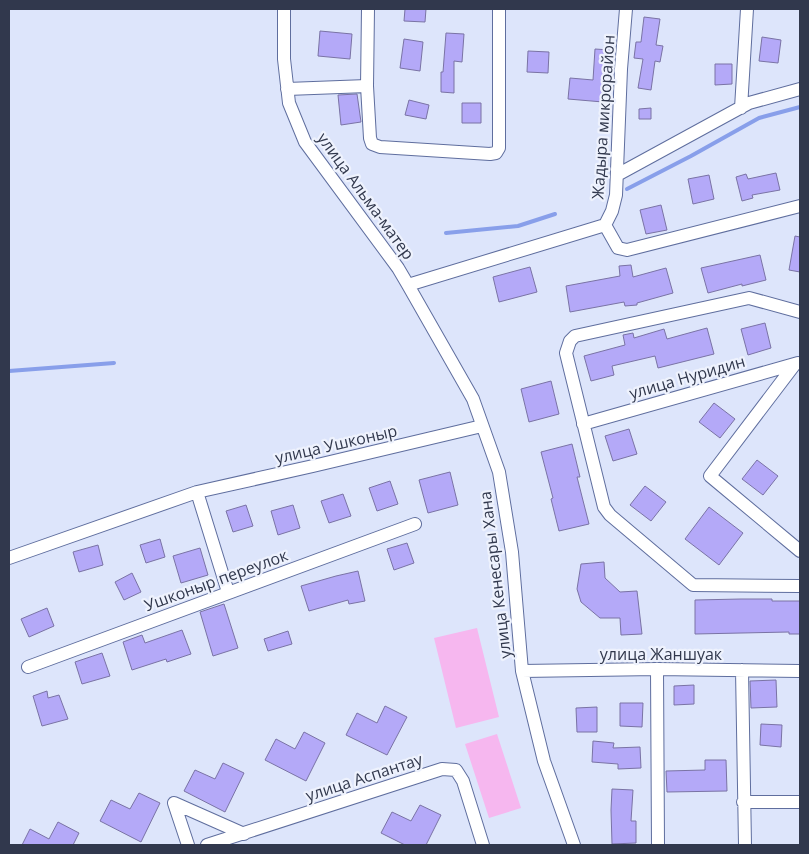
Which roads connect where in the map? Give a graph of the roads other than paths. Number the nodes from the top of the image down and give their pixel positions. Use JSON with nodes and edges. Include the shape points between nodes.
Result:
{"nodes":[{"id":1,"x":284,"y":9,"type":"edge"},
{"id":2,"x":368,"y":9,"type":"edge"},
{"id":3,"x":499,"y":9,"type":"edge"},
{"id":4,"x":626,"y":9,"type":"edge"},
{"id":5,"x":748,"y":9,"type":"edge"},
{"id":6,"x":367,"y":86,"type":"junction"},
{"id":7,"x":287,"y":89,"type":"junction"},
{"id":8,"x":800,"y":89,"type":"edge"},
{"id":9,"x":741,"y":108,"type":"junction"},
{"id":10,"x":617,"y":175,"type":"junction"},
{"id":11,"x":800,"y":206,"type":"edge"},
{"id":12,"x":605,"y":225,"type":"junction"},
{"id":13,"x":408,"y":284,"type":"junction"},
{"id":14,"x":800,"y":312,"type":"edge"},
{"id":15,"x":798,"y":363,"type":"edge"},
{"id":16,"x":583,"y":424,"type":"junction"},
{"id":17,"x":482,"y":426,"type":"junction"},
{"id":18,"x":197,"y":492,"type":"junction"},
{"id":19,"x":415,"y":524,"type":"dead end"},
{"id":20,"x":800,"y":551,"type":"edge"},
{"id":21,"x":9,"y":558,"type":"edge"},
{"id":22,"x":800,"y":586,"type":"edge"},
{"id":23,"x":228,"y":592,"type":"junction"},
{"id":24,"x":28,"y":667,"type":"dead end"},
{"id":25,"x":658,"y":669,"type":"junction"},
{"id":26,"x":742,"y":670,"type":"junction"},
{"id":27,"x":522,"y":671,"type":"junction"},
{"id":28,"x":800,"y":671,"type":"edge"},
{"id":29,"x":743,"y":802,"type":"junction"},
{"id":30,"x":800,"y":802,"type":"edge"},
{"id":31,"x":244,"y":834,"type":"junction"},
{"id":32,"x":188,"y":845,"type":"edge"},
{"id":33,"x":208,"y":845,"type":"edge"},
{"id":34,"x":483,"y":845,"type":"edge"},
{"id":35,"x":574,"y":845,"type":"edge"},
{"id":36,"x":658,"y":845,"type":"edge"},
{"id":37,"x":745,"y":845,"type":"edge"}],
"edges":[{"from":1,"to":7,"type":"street","name":"улица Альма-матер"},
{"from":2,"to":6,"type":"street"},
{"from":3,"to":6,"type":"street","via":[[499,148],[496,153],[372,144]]},
{"from":4,"to":10,"type":"street","name":"Жадыра микрорайон"},
{"from":5,"to":9,"type":"street"},
{"from":6,"to":7,"type":"street"},
{"from":7,"to":13,"type":"street","name":"улица Альма-матер","via":[[289,103],[305,142]]},
{"from":8,"to":9,"type":"street"},
{"from":9,"to":10,"type":"street"},
{"from":10,"to":12,"type":"street","name":"Жадыра микрорайон","via":[[616,195]]},
{"from":11,"to":12,"type":"street","via":[[627,250],[618,248]]},
{"from":12,"to":13,"type":"street"},
{"from":13,"to":17,"type":"street","name":"улица Кенесары Хана","via":[[472,399]]},
{"from":14,"to":16,"type":"street","via":[[749,298],[575,336],[566,353]]},
{"from":15,"to":16,"type":"street","name":"улица Нуридин"},
{"from":15,"to":20,"type":"street","via":[[710,476]]},
{"from":16,"to":22,"type":"street","via":[[604,507],[693,585]]},
{"from":17,"to":18,"type":"street","name":"улица Ушконыр"},
{"from":17,"to":27,"type":"street","name":"улица Кенесары Хана","via":[[499,472],[511,544]]},
{"from":18,"to":21,"type":"street","name":"улица Ушконыр"},
{"from":18,"to":23,"type":"street"},
{"from":19,"to":23,"type":"street","name":"Ушконыр переулок"},
{"from":23,"to":24,"type":"street","name":"Ушконыр переулок"},
{"from":25,"to":26,"type":"street","name":"улица Жаншуак"},
{"from":25,"to":27,"type":"street","name":"улица Жаншуак"},
{"from":25,"to":36,"type":"street"},
{"from":26,"to":28,"type":"street","name":"улица Жаншуак"},
{"from":26,"to":29,"type":"street"},
{"from":27,"to":35,"type":"street","name":"улица Кенесары Хана","via":[[544,761]]},
{"from":29,"to":30,"type":"street"},
{"from":29,"to":37,"type":"street"},
{"from":31,"to":32,"type":"street","via":[[174,803]]},
{"from":31,"to":33,"type":"street","name":"улица Аспантау"},
{"from":31,"to":34,"type":"street","name":"улица Аспантау","via":[[442,769],[456,770],[463,781]]}]}
